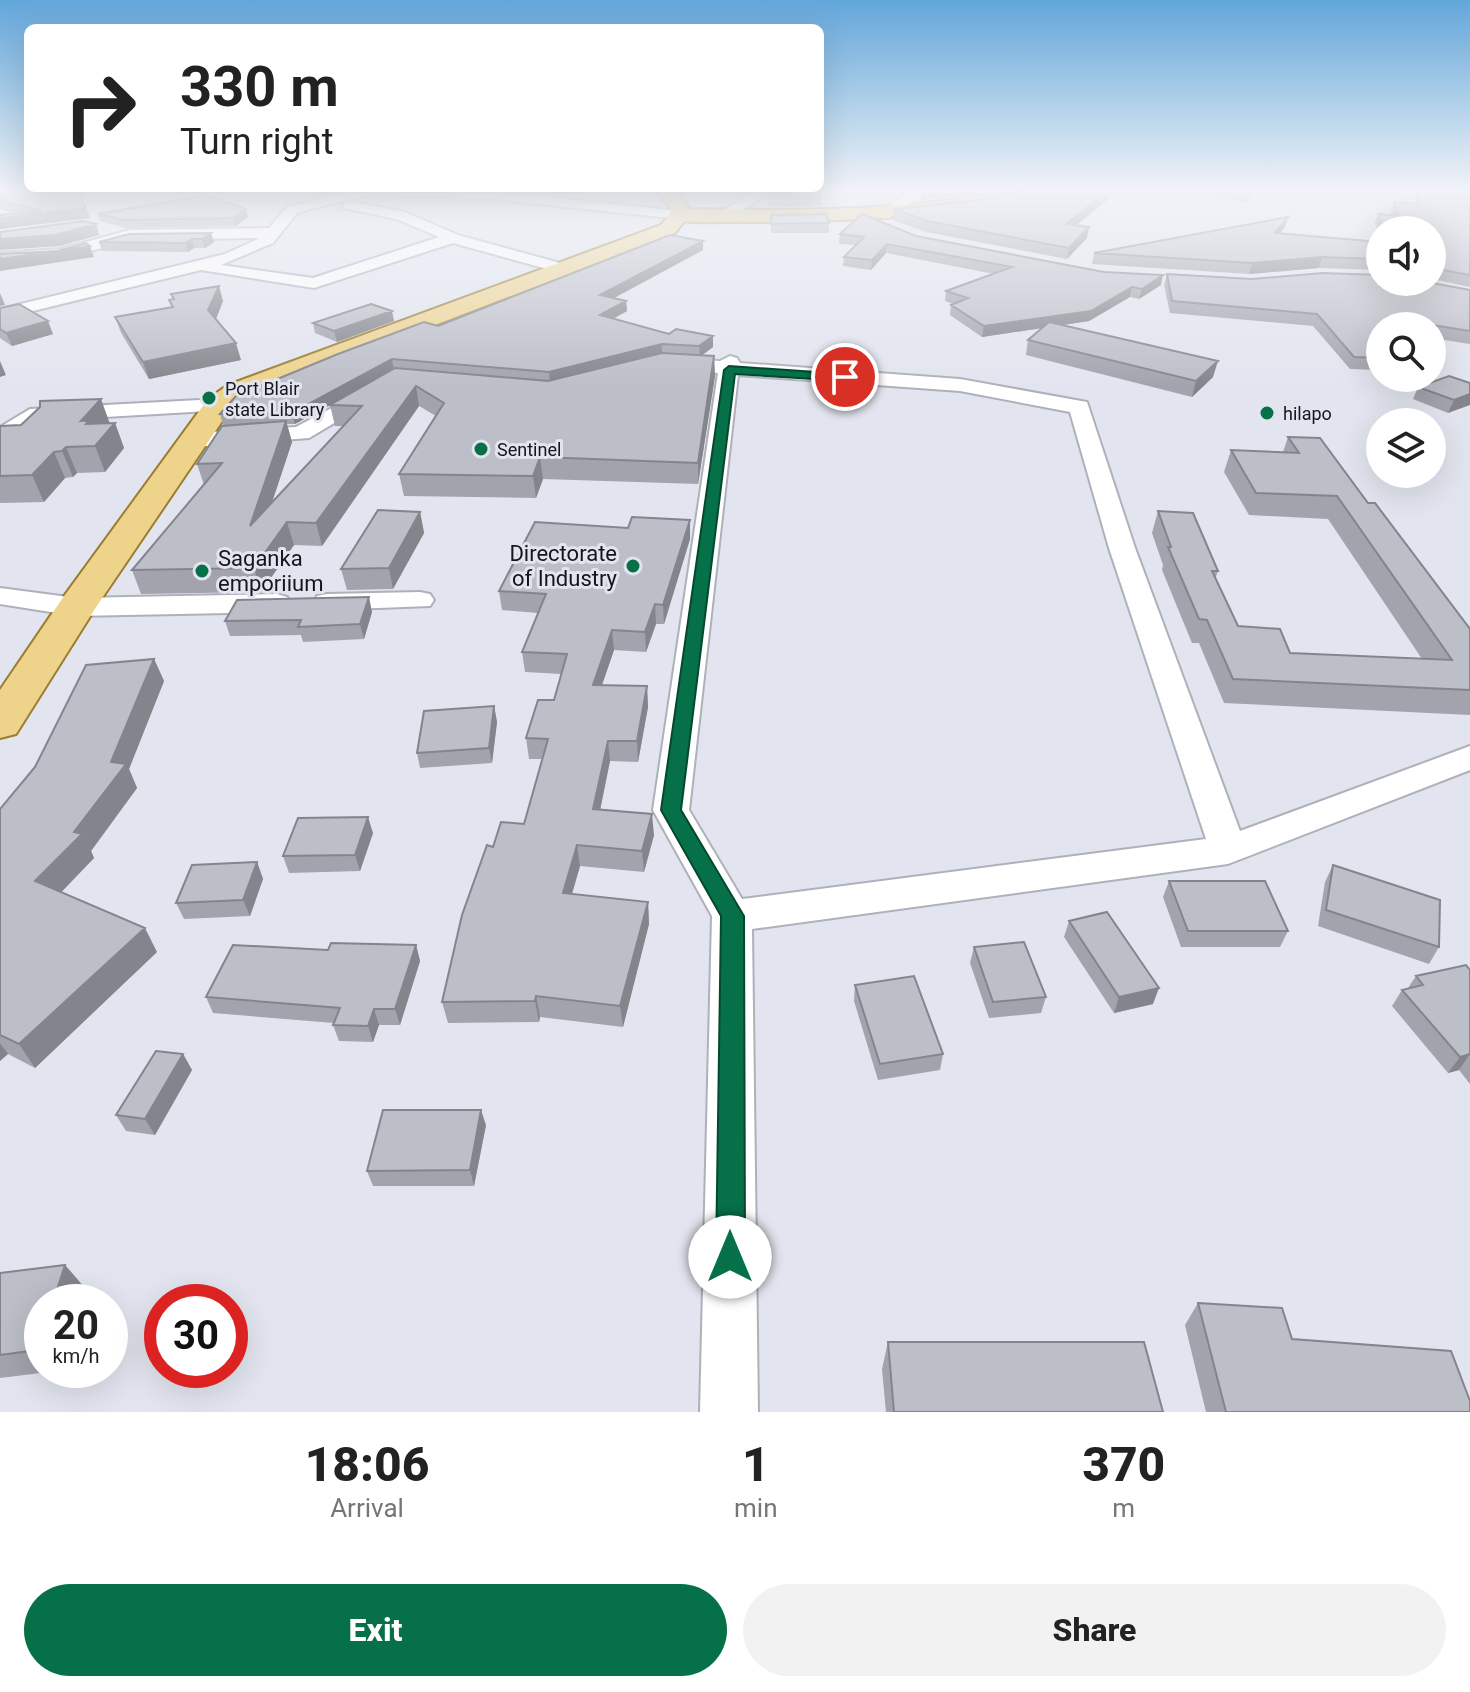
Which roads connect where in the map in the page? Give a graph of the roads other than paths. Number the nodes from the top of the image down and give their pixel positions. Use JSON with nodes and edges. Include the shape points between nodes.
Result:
{"nodes":[{"id":1,"x":47,"y":255,"type":"edge"},
{"id":2,"x":234,"y":255,"type":"edge"},
{"id":3,"x":401,"y":255,"type":"edge"},
{"id":4,"x":514,"y":255,"type":"edge"},
{"id":5,"x":601,"y":255,"type":"edge"},
{"id":6,"x":0,"y":258,"type":"edge"},
{"id":7,"x":201,"y":267,"type":"junction"},
{"id":8,"x":565,"y":269,"type":"junction"},
{"id":9,"x":0,"y":314,"type":"edge"},
{"id":10,"x":730,"y":366,"type":"junction"},
{"id":11,"x":649,"y":367,"type":"edge"},
{"id":12,"x":394,"y":379,"type":"edge"},
{"id":13,"x":218,"y":405,"type":"junction"},
{"id":14,"x":0,"y":437,"type":"edge"},
{"id":15,"x":194,"y":440,"type":"junction"},
{"id":16,"x":0,"y":596,"type":"edge"},
{"id":17,"x":420,"y":600,"type":"dead end"},
{"id":18,"x":76,"y":607,"type":"junction"},
{"id":19,"x":0,"y":724,"type":"edge"},
{"id":20,"x":1470,"y":757,"type":"edge"},
{"id":21,"x":1228,"y":850,"type":"junction"},
{"id":22,"x":732,"y":916,"type":"junction"},
{"id":23,"x":729,"y":1412,"type":"edge"}],
"edges":[{"from":1,"to":6,"type":"street"},
{"from":2,"to":7,"type":"street"},
{"from":3,"to":7,"type":"street","via":[[314,283]]},
{"from":4,"to":8,"type":"street"},
{"from":5,"to":8,"type":"main road"},
{"from":7,"to":9,"type":"street"},
{"from":8,"to":13,"type":"main road","via":[[238,391]]},
{"from":10,"to":11,"type":"street"},
{"from":10,"to":21,"type":"street","via":[[960,385],[1079,407],[1122,548]]},
{"from":10,"to":22,"type":"street","via":[[671,810]]},
{"from":12,"to":15,"type":"street","via":[[301,433]]},
{"from":13,"to":14,"type":"street","via":[[30,415]]},
{"from":13,"to":15,"type":"main road"},
{"from":15,"to":18,"type":"main road"},
{"from":16,"to":18,"type":"street"},
{"from":17,"to":18,"type":"street"},
{"from":18,"to":19,"type":"main road"},
{"from":20,"to":21,"type":"street"},
{"from":21,"to":22,"type":"street"},
{"from":22,"to":23,"type":"street"}]}
